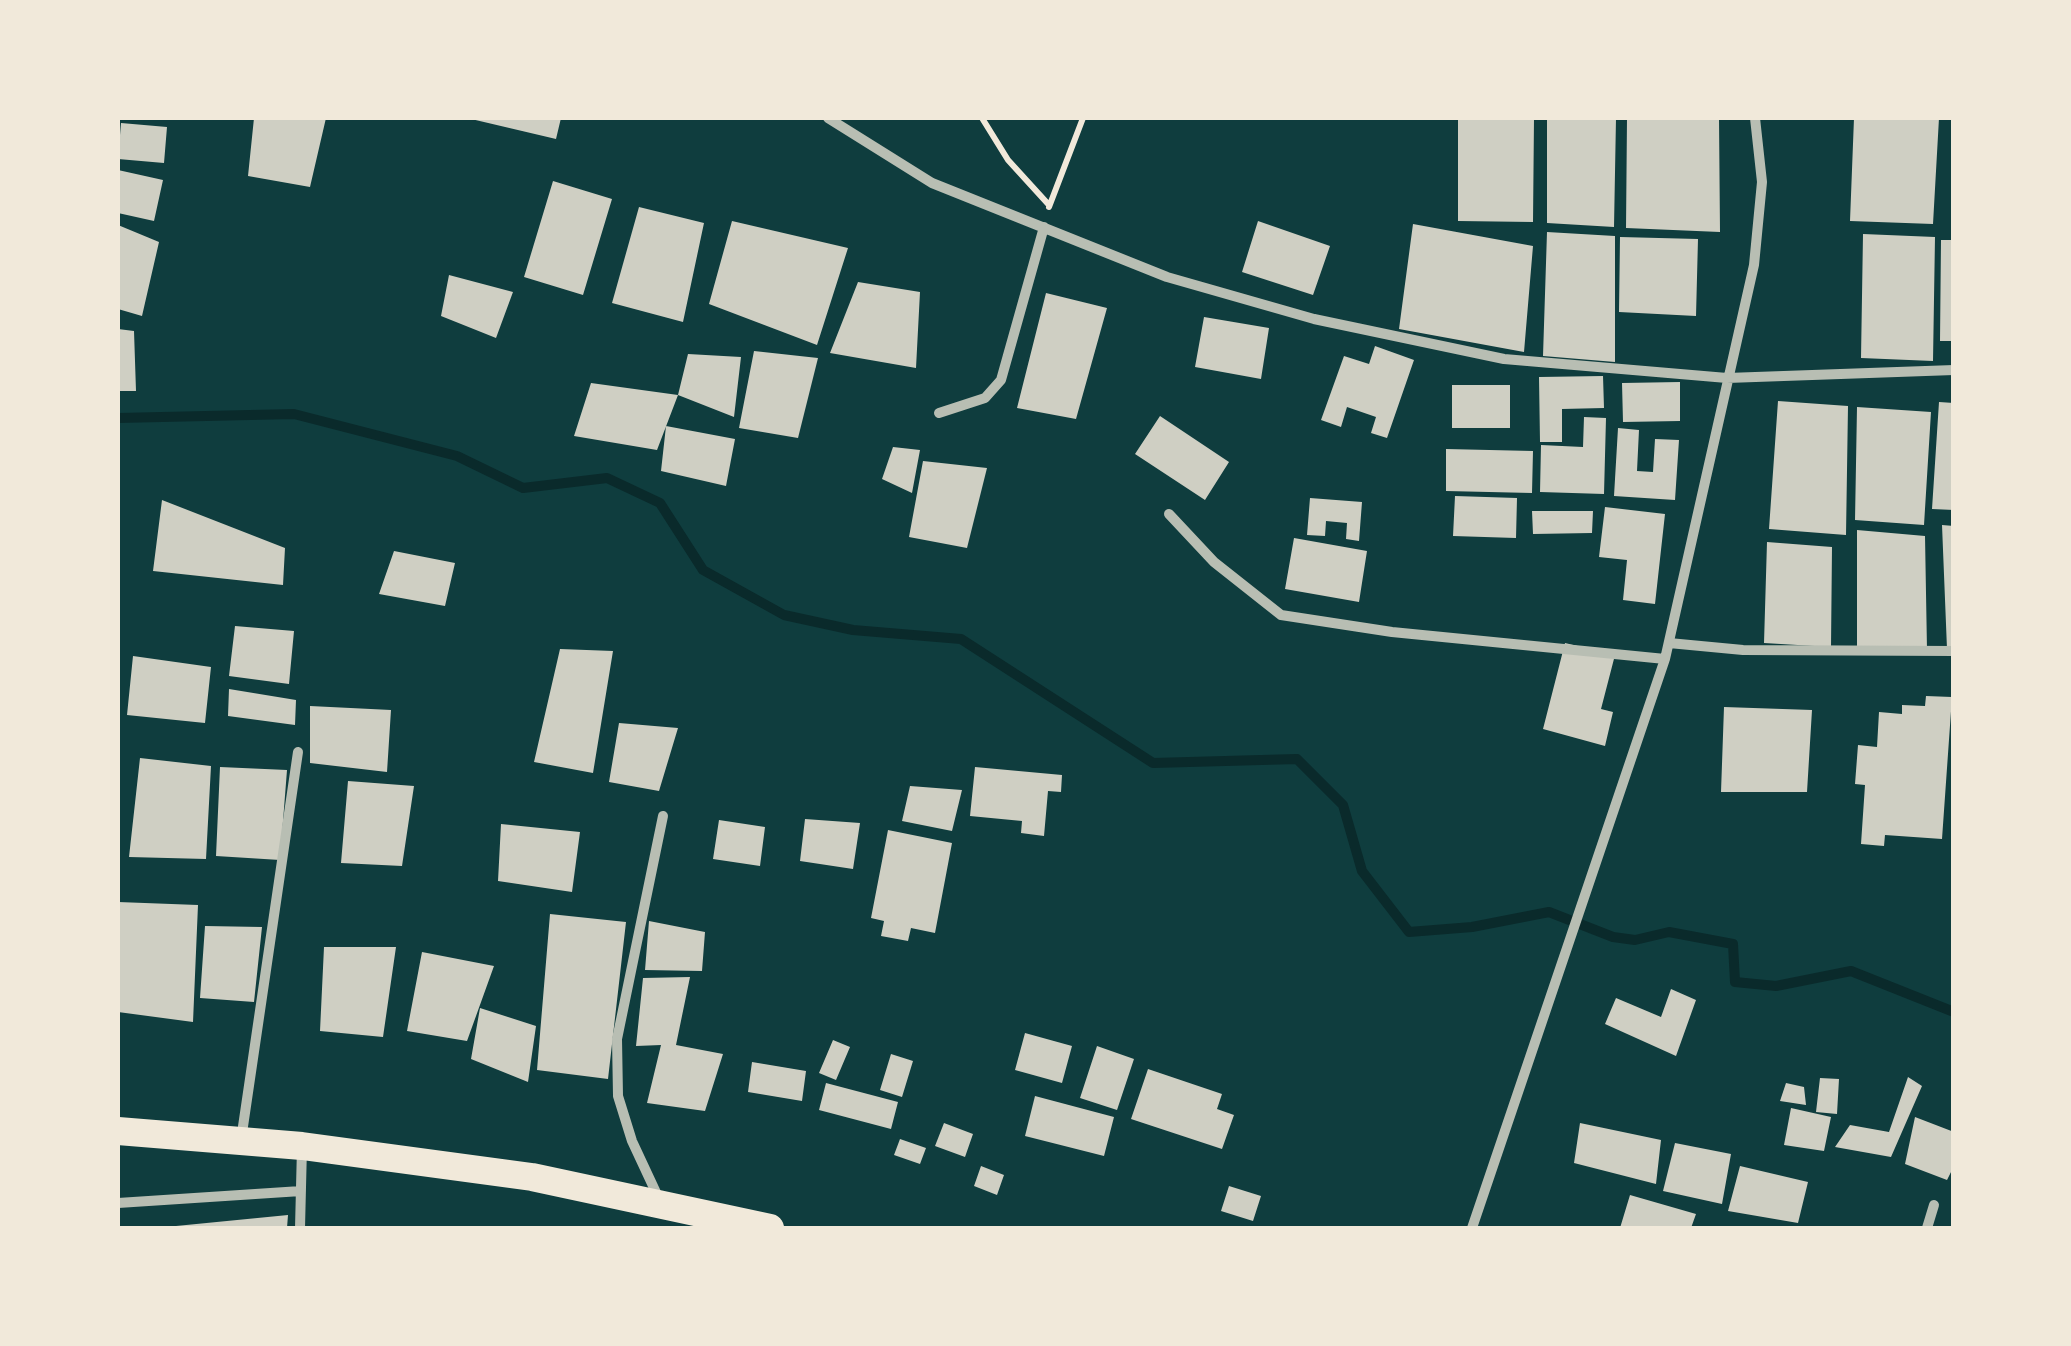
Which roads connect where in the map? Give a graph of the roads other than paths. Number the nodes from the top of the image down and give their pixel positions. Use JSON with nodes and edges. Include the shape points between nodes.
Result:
{"nodes":[{"id":1,"x":828,"y":118,"type":"edge"},
{"id":2,"x":1755,"y":118,"type":"edge"},
{"id":3,"x":1044,"y":227,"type":"junction"},
{"id":4,"x":1954,"y":370,"type":"edge"},
{"id":5,"x":1726,"y":378,"type":"junction"},
{"id":6,"x":939,"y":413,"type":"dead end"},
{"id":7,"x":1169,"y":514,"type":"dead end"},
{"id":8,"x":1669,"y":643,"type":"junction"},
{"id":9,"x":1954,"y":651,"type":"edge"},
{"id":10,"x":1665,"y":659,"type":"junction"},
{"id":11,"x":298,"y":752,"type":"dead end"},
{"id":12,"x":663,"y":816,"type":"dead end"},
{"id":13,"x":118,"y":1131,"type":"edge"},
{"id":14,"x":241,"y":1140,"type":"junction"},
{"id":15,"x":302,"y":1146,"type":"junction"},
{"id":16,"x":300,"y":1191,"type":"junction"},
{"id":17,"x":660,"y":1202,"type":"junction"},
{"id":18,"x":118,"y":1203,"type":"edge"},
{"id":19,"x":1934,"y":1205,"type":"dead end"},
{"id":20,"x":300,"y":1228,"type":"edge"},
{"id":21,"x":770,"y":1228,"type":"edge"},
{"id":22,"x":1472,"y":1228,"type":"edge"},
{"id":23,"x":1927,"y":1228,"type":"edge"}],
"edges":[{"from":1,"to":3,"type":"street","via":[[932,183]]},
{"from":2,"to":5,"type":"street","via":[[1762,182],[1754,265]]},
{"from":3,"to":5,"type":"street","via":[[1167,277],[1314,319],[1504,359]]},
{"from":3,"to":6,"type":"street","via":[[1002,380],[985,398]]},
{"from":4,"to":5,"type":"street"},
{"from":5,"to":8,"type":"street"},
{"from":7,"to":10,"type":"street","via":[[1214,562],[1281,615]]},
{"from":8,"to":9,"type":"street"},
{"from":8,"to":10,"type":"street"},
{"from":10,"to":22,"type":"street"},
{"from":11,"to":14,"type":"street"},
{"from":12,"to":17,"type":"street","via":[[617,1039],[618,1096]]},
{"from":13,"to":14,"type":"highway"},
{"from":14,"to":15,"type":"highway"},
{"from":15,"to":16,"type":"street"},
{"from":15,"to":17,"type":"highway"},
{"from":16,"to":18,"type":"street"},
{"from":16,"to":20,"type":"street"},
{"from":17,"to":21,"type":"highway"},
{"from":19,"to":23,"type":"street"}]}
